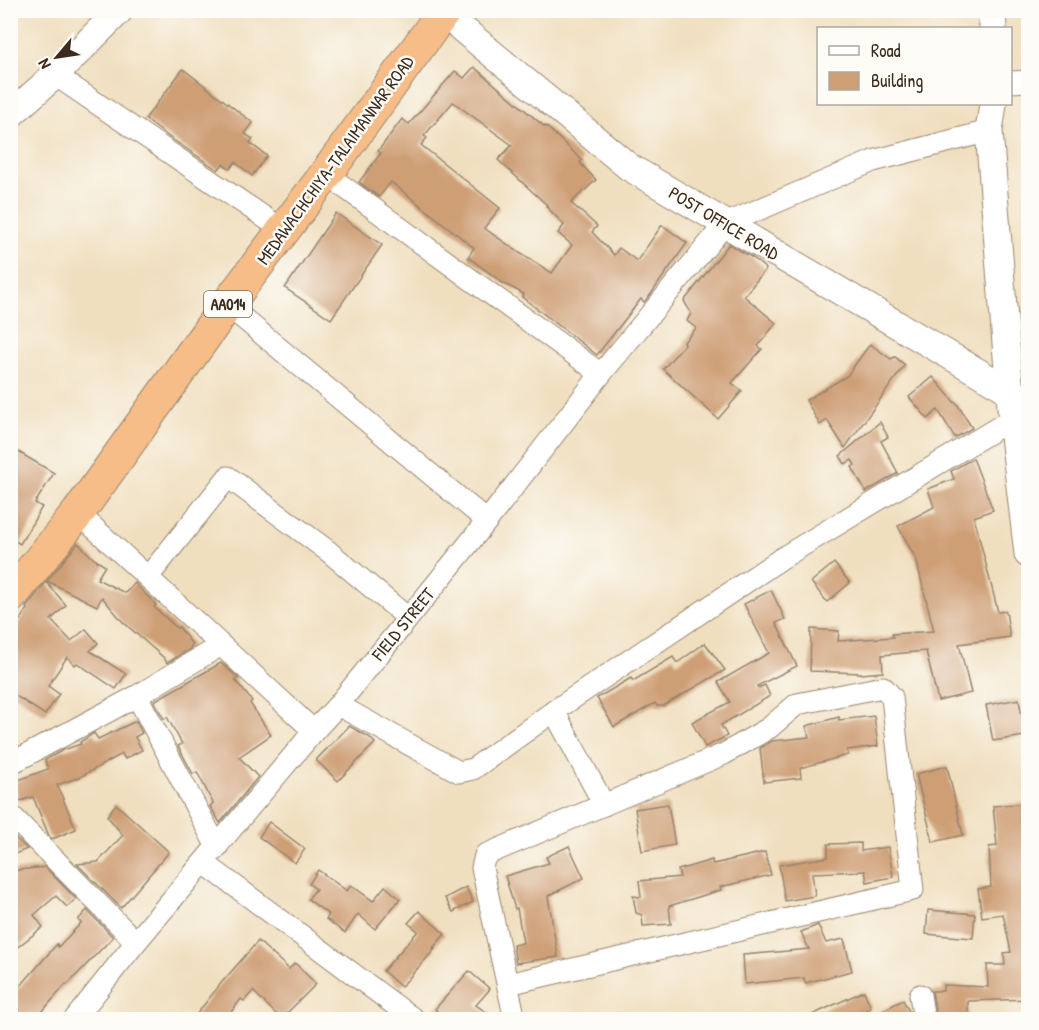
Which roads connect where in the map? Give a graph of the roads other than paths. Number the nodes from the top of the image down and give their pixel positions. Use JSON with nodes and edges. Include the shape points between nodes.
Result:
{"nodes":[{"id":1,"x":120,"y":10,"type":"edge"},
{"id":2,"x":992,"y":10,"type":"edge"},
{"id":3,"x":444,"y":12,"type":"edge"},
{"id":4,"x":993,"y":27,"type":"edge"},
{"id":5,"x":55,"y":75,"type":"junction"},
{"id":6,"x":1029,"y":81,"type":"edge"},
{"id":7,"x":1012,"y":82,"type":"edge"},
{"id":8,"x":993,"y":105,"type":"edge"},
{"id":9,"x":10,"y":115,"type":"edge"},
{"id":10,"x":989,"y":132,"type":"junction"},
{"id":11,"x":326,"y":174,"type":"junction"},
{"id":12,"x":725,"y":224,"type":"junction"},
{"id":13,"x":284,"y":230,"type":"junction"},
{"id":14,"x":227,"y":305,"type":"junction"},
{"id":15,"x":602,"y":374,"type":"junction"},
{"id":16,"x":1017,"y":404,"type":"edge"},
{"id":17,"x":78,"y":513,"type":"junction"},
{"id":18,"x":487,"y":521,"type":"junction"},
{"id":19,"x":1029,"y":554,"type":"edge"},
{"id":20,"x":148,"y":577,"type":"junction"},
{"id":21,"x":10,"y":597,"type":"edge"},
{"id":22,"x":408,"y":618,"type":"junction"},
{"id":23,"x":221,"y":645,"type":"junction"},
{"id":24,"x":137,"y":696,"type":"junction"},
{"id":25,"x":338,"y":705,"type":"junction"},
{"id":26,"x":554,"y":711,"type":"junction"},
{"id":27,"x":314,"y":731,"type":"junction"},
{"id":28,"x":10,"y":764,"type":"edge"},
{"id":29,"x":604,"y":805,"type":"junction"},
{"id":30,"x":10,"y":814,"type":"edge"},
{"id":31,"x":210,"y":855,"type":"junction"},
{"id":32,"x":136,"y":942,"type":"junction"},
{"id":33,"x":508,"y":984,"type":"junction"},
{"id":34,"x":920,"y":995,"type":"dead end"},
{"id":35,"x":74,"y":1020,"type":"edge"},
{"id":36,"x":415,"y":1020,"type":"edge"},
{"id":37,"x":515,"y":1020,"type":"edge"},
{"id":38,"x":924,"y":1020,"type":"edge"}],
"edges":[{"from":1,"to":5,"type":"street"},
{"from":2,"to":4,"type":"street"},
{"from":3,"to":11,"type":"highway","name":"MEDAWACHCHIYA-TALAIMANNAR ROAD","number":"AA014"},
{"from":3,"to":12,"type":"street","name":"POST OFFICE ROAD","via":[[629,167]]},
{"from":5,"to":9,"type":"street"},
{"from":5,"to":13,"type":"street"},
{"from":6,"to":7,"type":"street"},
{"from":8,"to":10,"type":"street"},
{"from":10,"to":12,"type":"street","via":[[873,161]]},
{"from":10,"to":16,"type":"street"},
{"from":11,"to":13,"type":"highway","name":"MEDAWACHCHIYA-TALAIMANNAR ROAD","number":"AA014"},
{"from":11,"to":15,"type":"street"},
{"from":12,"to":15,"type":"street","name":"FIELD STREET"},
{"from":12,"to":16,"type":"street","name":"POST OFFICE ROAD"},
{"from":13,"to":14,"type":"highway","name":"MEDAWACHCHIYA-TALAIMANNAR ROAD","number":"AA014"},
{"from":14,"to":17,"type":"highway","name":"MEDAWACHCHIYA-TALAIMANNAR ROAD","number":"AA014"},
{"from":14,"to":18,"type":"street"},
{"from":15,"to":18,"type":"street","name":"FIELD STREET"},
{"from":16,"to":19,"type":"street"},
{"from":16,"to":26,"type":"street"},
{"from":17,"to":20,"type":"street"},
{"from":17,"to":21,"type":"highway","name":"MEDAWACHCHIYA-TALAIMANNAR ROAD","number":"AA014"},
{"from":18,"to":22,"type":"street","name":"FIELD STREET"},
{"from":20,"to":22,"type":"street","via":[[228,477],[328,551]]},
{"from":20,"to":23,"type":"street"},
{"from":22,"to":25,"type":"street","name":"FIELD STREET"},
{"from":23,"to":24,"type":"street"},
{"from":23,"to":27,"type":"street"},
{"from":24,"to":28,"type":"street"},
{"from":24,"to":31,"type":"street"},
{"from":25,"to":26,"type":"street","via":[[459,772],[473,769]]},
{"from":25,"to":27,"type":"street","name":"FIELD STREET"},
{"from":26,"to":29,"type":"street"},
{"from":27,"to":31,"type":"street","name":"FIELD STREET"},
{"from":29,"to":33,"type":"street","via":[[485,855],[482,868]]},
{"from":29,"to":33,"type":"street","via":[[724,754],[770,728],[797,704],[882,687],[892,697],[913,890]]},
{"from":30,"to":32,"type":"street"},
{"from":31,"to":32,"type":"street","name":"FIELD STREET"},
{"from":31,"to":36,"type":"street"},
{"from":32,"to":35,"type":"street","name":"FIELD STREET"},
{"from":33,"to":37,"type":"street"},
{"from":34,"to":38,"type":"street"}]}
